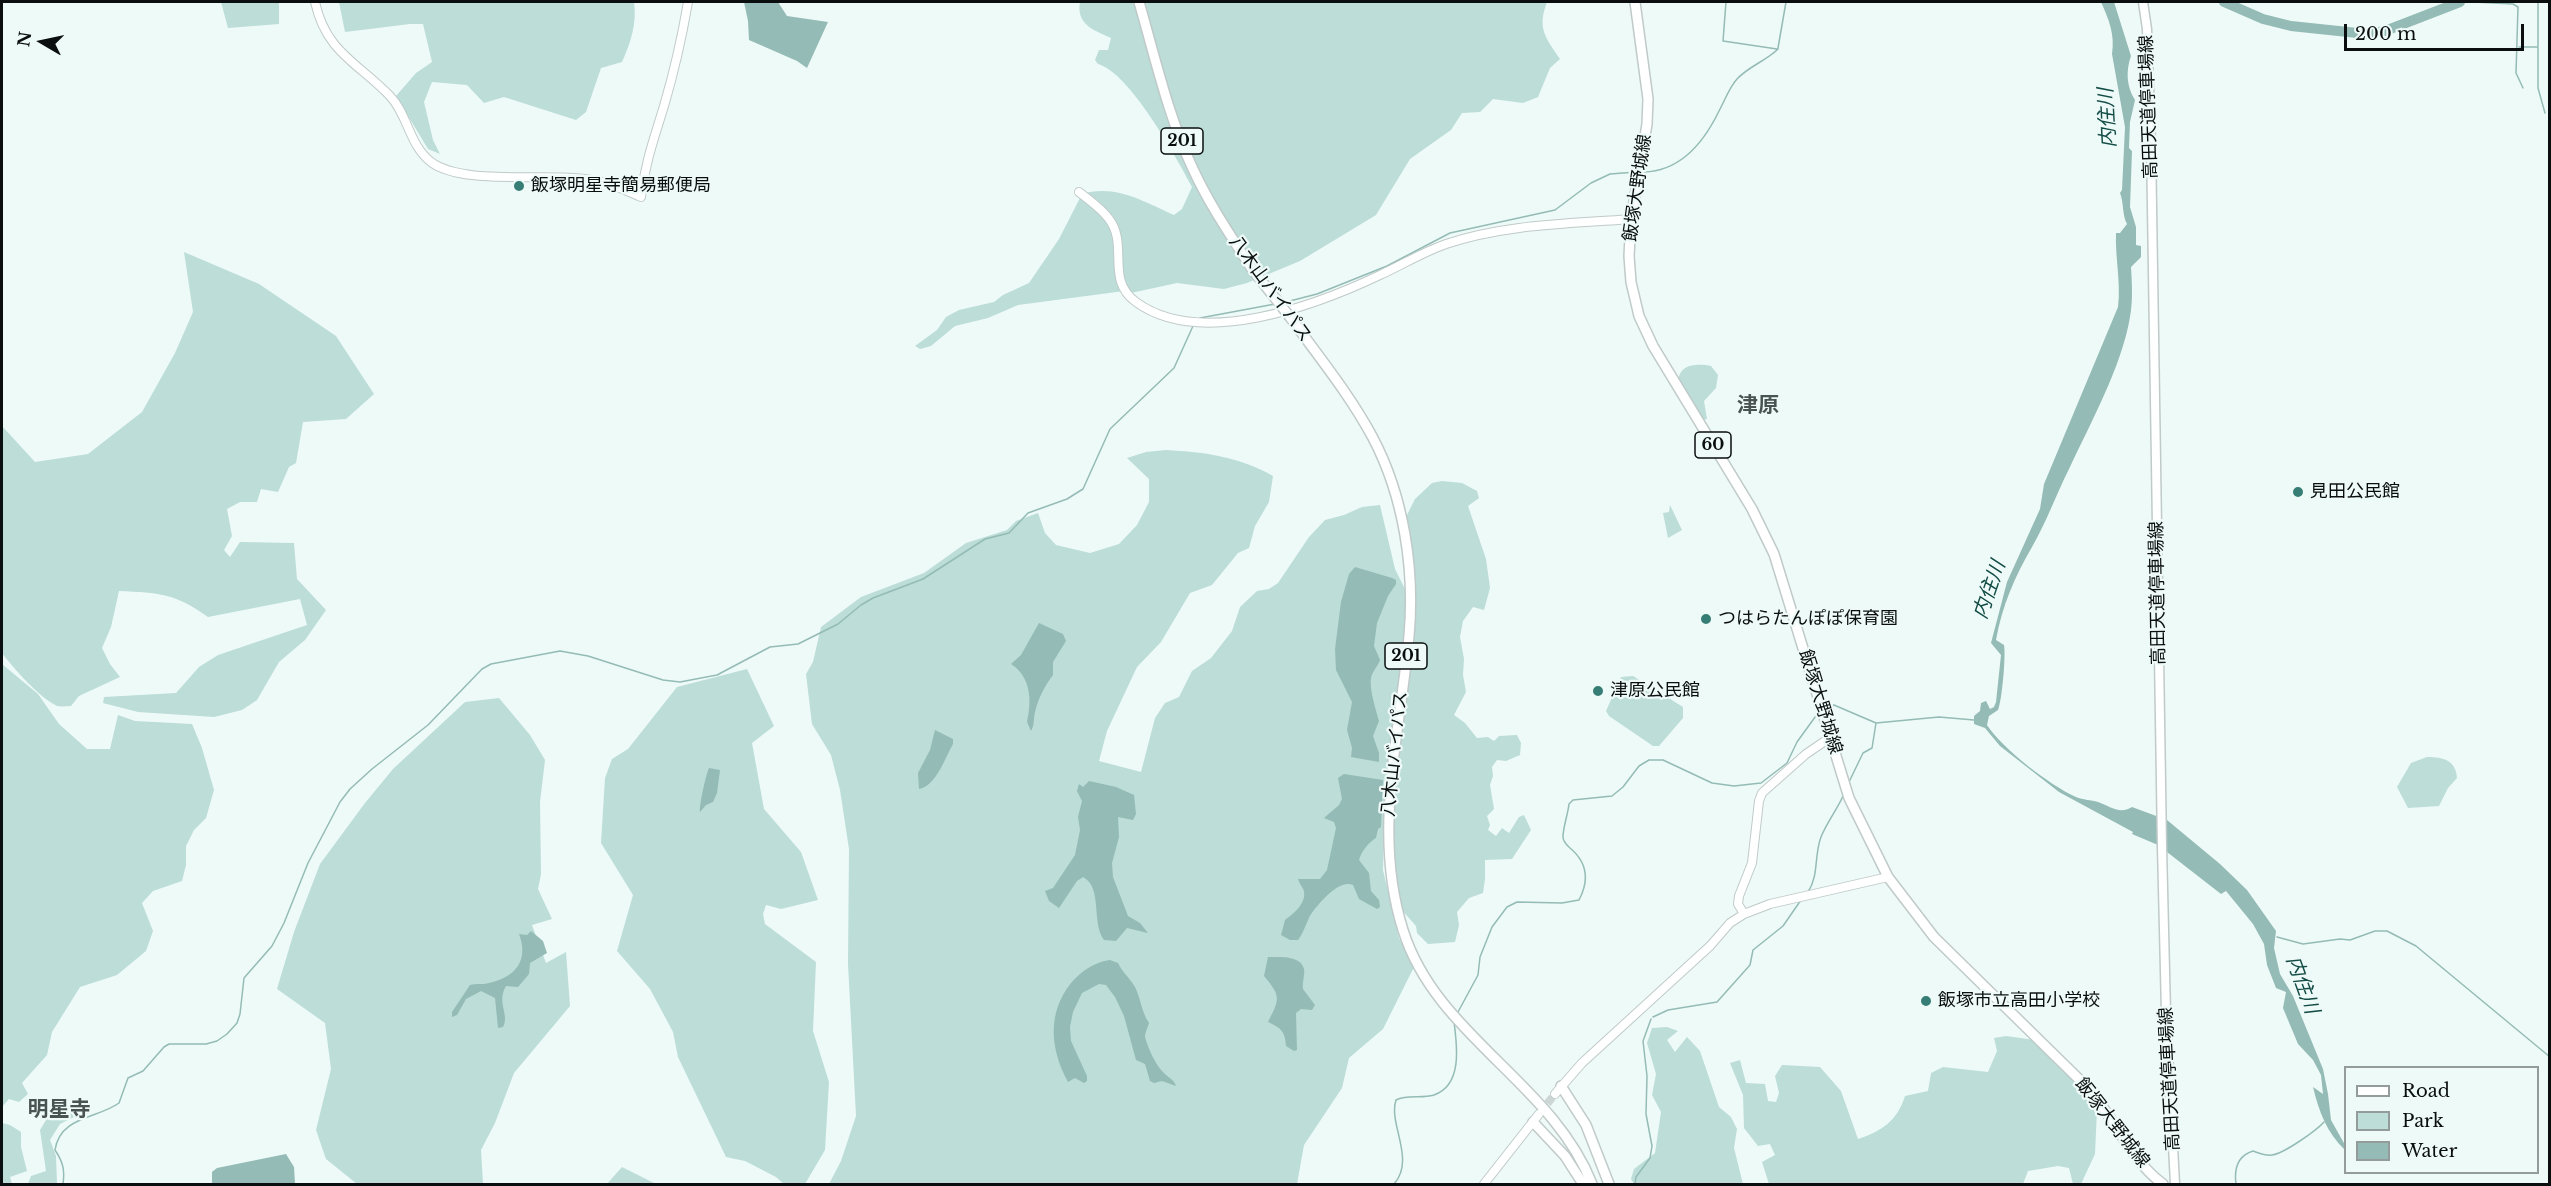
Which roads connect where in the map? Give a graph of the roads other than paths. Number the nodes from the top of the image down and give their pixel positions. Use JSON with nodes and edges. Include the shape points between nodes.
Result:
{"nodes":[{"id":1,"x":315,"y":2,"type":"edge"},
{"id":2,"x":688,"y":2,"type":"edge"},
{"id":3,"x":1139,"y":2,"type":"edge"},
{"id":4,"x":1635,"y":2,"type":"edge"},
{"id":5,"x":2143,"y":2,"type":"edge"},
{"id":6,"x":1078,"y":192,"type":"dead end"},
{"id":7,"x":1631,"y":219,"type":"junction"},
{"id":8,"x":1831,"y":737,"type":"junction"},
{"id":9,"x":1888,"y":877,"type":"junction"},
{"id":10,"x":1744,"y":914,"type":"junction"},
{"id":11,"x":1558,"y":1090,"type":"joint"},
{"id":12,"x":1539,"y":1114,"type":"tunnel mouth"},
{"id":13,"x":1533,"y":1122,"type":"junction"},
{"id":14,"x":1484,"y":1185,"type":"edge"},
{"id":15,"x":1583,"y":1185,"type":"edge"},
{"id":16,"x":1592,"y":1185,"type":"edge"},
{"id":17,"x":1609,"y":1185,"type":"edge"},
{"id":18,"x":2163,"y":1185,"type":"edge"},
{"id":19,"x":2175,"y":1185,"type":"edge"}],
"edges":[{"from":1,"to":2,"type":"street","via":[[328,39],[391,97],[419,150],[437,166],[469,174],[599,181],[641,197],[645,164],[667,94]]},
{"from":3,"to":16,"type":"main road","name":"八木山バイパス","number":"201","bridge":true,"via":[[1172,115],[1192,168],[1216,214],[1353,404],[1388,471],[1404,532],[1410,597],[1387,828],[1394,902],[1404,933],[1432,990],[1467,1032],[1542,1104],[1566,1135]]},
{"from":4,"to":7,"type":"main road","name":"飯塚大野城線","number":"60","via":[[1648,99]]},
{"from":5,"to":19,"type":"main road","name":"高田天道停車場線","via":[[2150,95],[2162,847]]},
{"from":6,"to":7,"type":"street","via":[[1109,218],[1114,228],[1120,282],[1130,297],[1163,315],[1201,323],[1297,308],[1378,277],[1445,244],[1486,234],[1535,225]]},
{"from":7,"to":8,"type":"main road","name":"飯塚大野城線","number":"60","via":[[1629,265],[1639,316],[1774,554]]},
{"from":8,"to":9,"type":"main road","name":"飯塚大野城線","number":"60","via":[[1849,798]]},
{"from":8,"to":10,"type":"street","via":[[1762,793],[1752,863],[1739,896],[1738,904]]},
{"from":9,"to":10,"type":"street"},
{"from":9,"to":18,"type":"main road","name":"飯塚大野城線","number":"60","via":[[1934,937],[2089,1089],[2140,1161]]},
{"from":10,"to":11,"type":"street","via":[[1582,1063]]},
{"from":11,"to":17,"type":"main road","via":[[1586,1125]]},
{"from":12,"to":13,"type":"street"},
{"from":13,"to":14,"type":"street"},
{"from":13,"to":15,"type":"main road","via":[[1565,1156]]}]}
